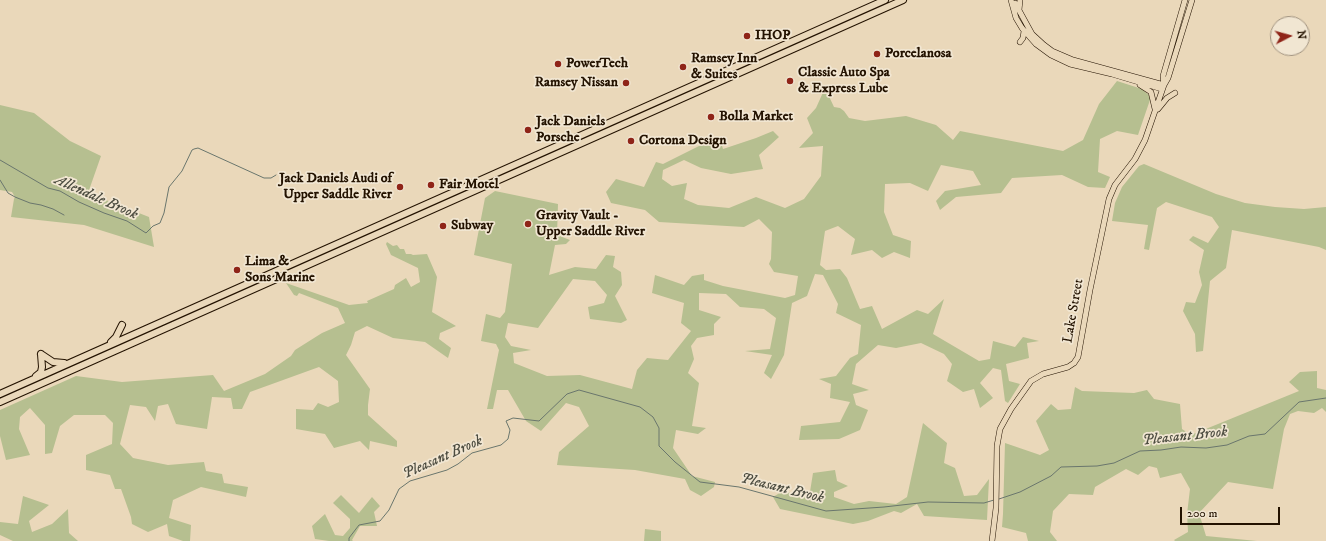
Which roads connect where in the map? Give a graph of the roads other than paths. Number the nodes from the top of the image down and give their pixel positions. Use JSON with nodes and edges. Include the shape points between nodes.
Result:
{"nodes":[{"id":1,"x":885,"y":0,"type":"edge"},
{"id":2,"x":903,"y":0,"type":"edge"},
{"id":3,"x":1011,"y":0,"type":"edge"},
{"id":4,"x":1020,"y":0,"type":"edge"},
{"id":5,"x":1185,"y":0,"type":"edge"},
{"id":6,"x":1192,"y":0,"type":"edge"},
{"id":7,"x":1020,"y":11,"type":"junction"},
{"id":8,"x":1024,"y":30,"type":"junction"},
{"id":9,"x":1034,"y":39,"type":"junction"},
{"id":10,"x":1020,"y":42,"type":"dead end"},
{"id":11,"x":1133,"y":80,"type":"junction"},
{"id":12,"x":1163,"y":87,"type":"junction"},
{"id":13,"x":1175,"y":93,"type":"dead end"},
{"id":14,"x":1156,"y":111,"type":"junction"},
{"id":15,"x":148,"y":327,"type":"junction"},
{"id":16,"x":101,"y":348,"type":"junction"},
{"id":17,"x":70,"y":362,"type":"junction"},
{"id":18,"x":34,"y":378,"type":"junction"},
{"id":19,"x":0,"y":389,"type":"edge"},
{"id":20,"x":10,"y":389,"type":"junction"},
{"id":21,"x":0,"y":394,"type":"edge"},
{"id":22,"x":0,"y":402,"type":"edge"},
{"id":23,"x":992,"y":541,"type":"edge"}],
"edges":[{"from":1,"to":15,"type":"highway"},
{"from":2,"to":22,"type":"highway"},
{"from":3,"to":7,"type":"main road"},
{"from":3,"to":8,"type":"main road"},
{"from":4,"to":7,"type":"main road"},
{"from":5,"to":12,"type":"main road","name":"Lake Street","via":[[1163,76]]},
{"from":6,"to":12,"type":"main road","name":"Lake Street"},
{"from":7,"to":9,"type":"main road"},
{"from":8,"to":9,"type":"main road"},
{"from":8,"to":10,"type":"main road"},
{"from":9,"to":11,"type":"main road","via":[[1043,50],[1061,61]]},
{"from":9,"to":12,"type":"main road","via":[[1066,58]]},
{"from":11,"to":12,"type":"main road"},
{"from":11,"to":14,"type":"main road","via":[[1150,92]]},
{"from":12,"to":14,"type":"main road","name":"Lake Street"},
{"from":13,"to":14,"type":"main road"},
{"from":14,"to":23,"type":"main road","name":"Lake Street","via":[[1140,150],[1116,182],[1109,198],[1078,357],[1068,367],[1034,379],[1026,387],[1000,429],[997,441],[996,503]]},
{"from":15,"to":16,"type":"highway"},
{"from":15,"to":16,"type":"highway","via":[[128,332],[122,325],[112,342]]},
{"from":16,"to":17,"type":"highway"},
{"from":17,"to":18,"type":"highway"},
{"from":17,"to":18,"type":"highway","via":[[58,364],[41,354],[42,367]]},
{"from":18,"to":20,"type":"highway"},
{"from":19,"to":20,"type":"highway"},
{"from":20,"to":21,"type":"highway"}]}
